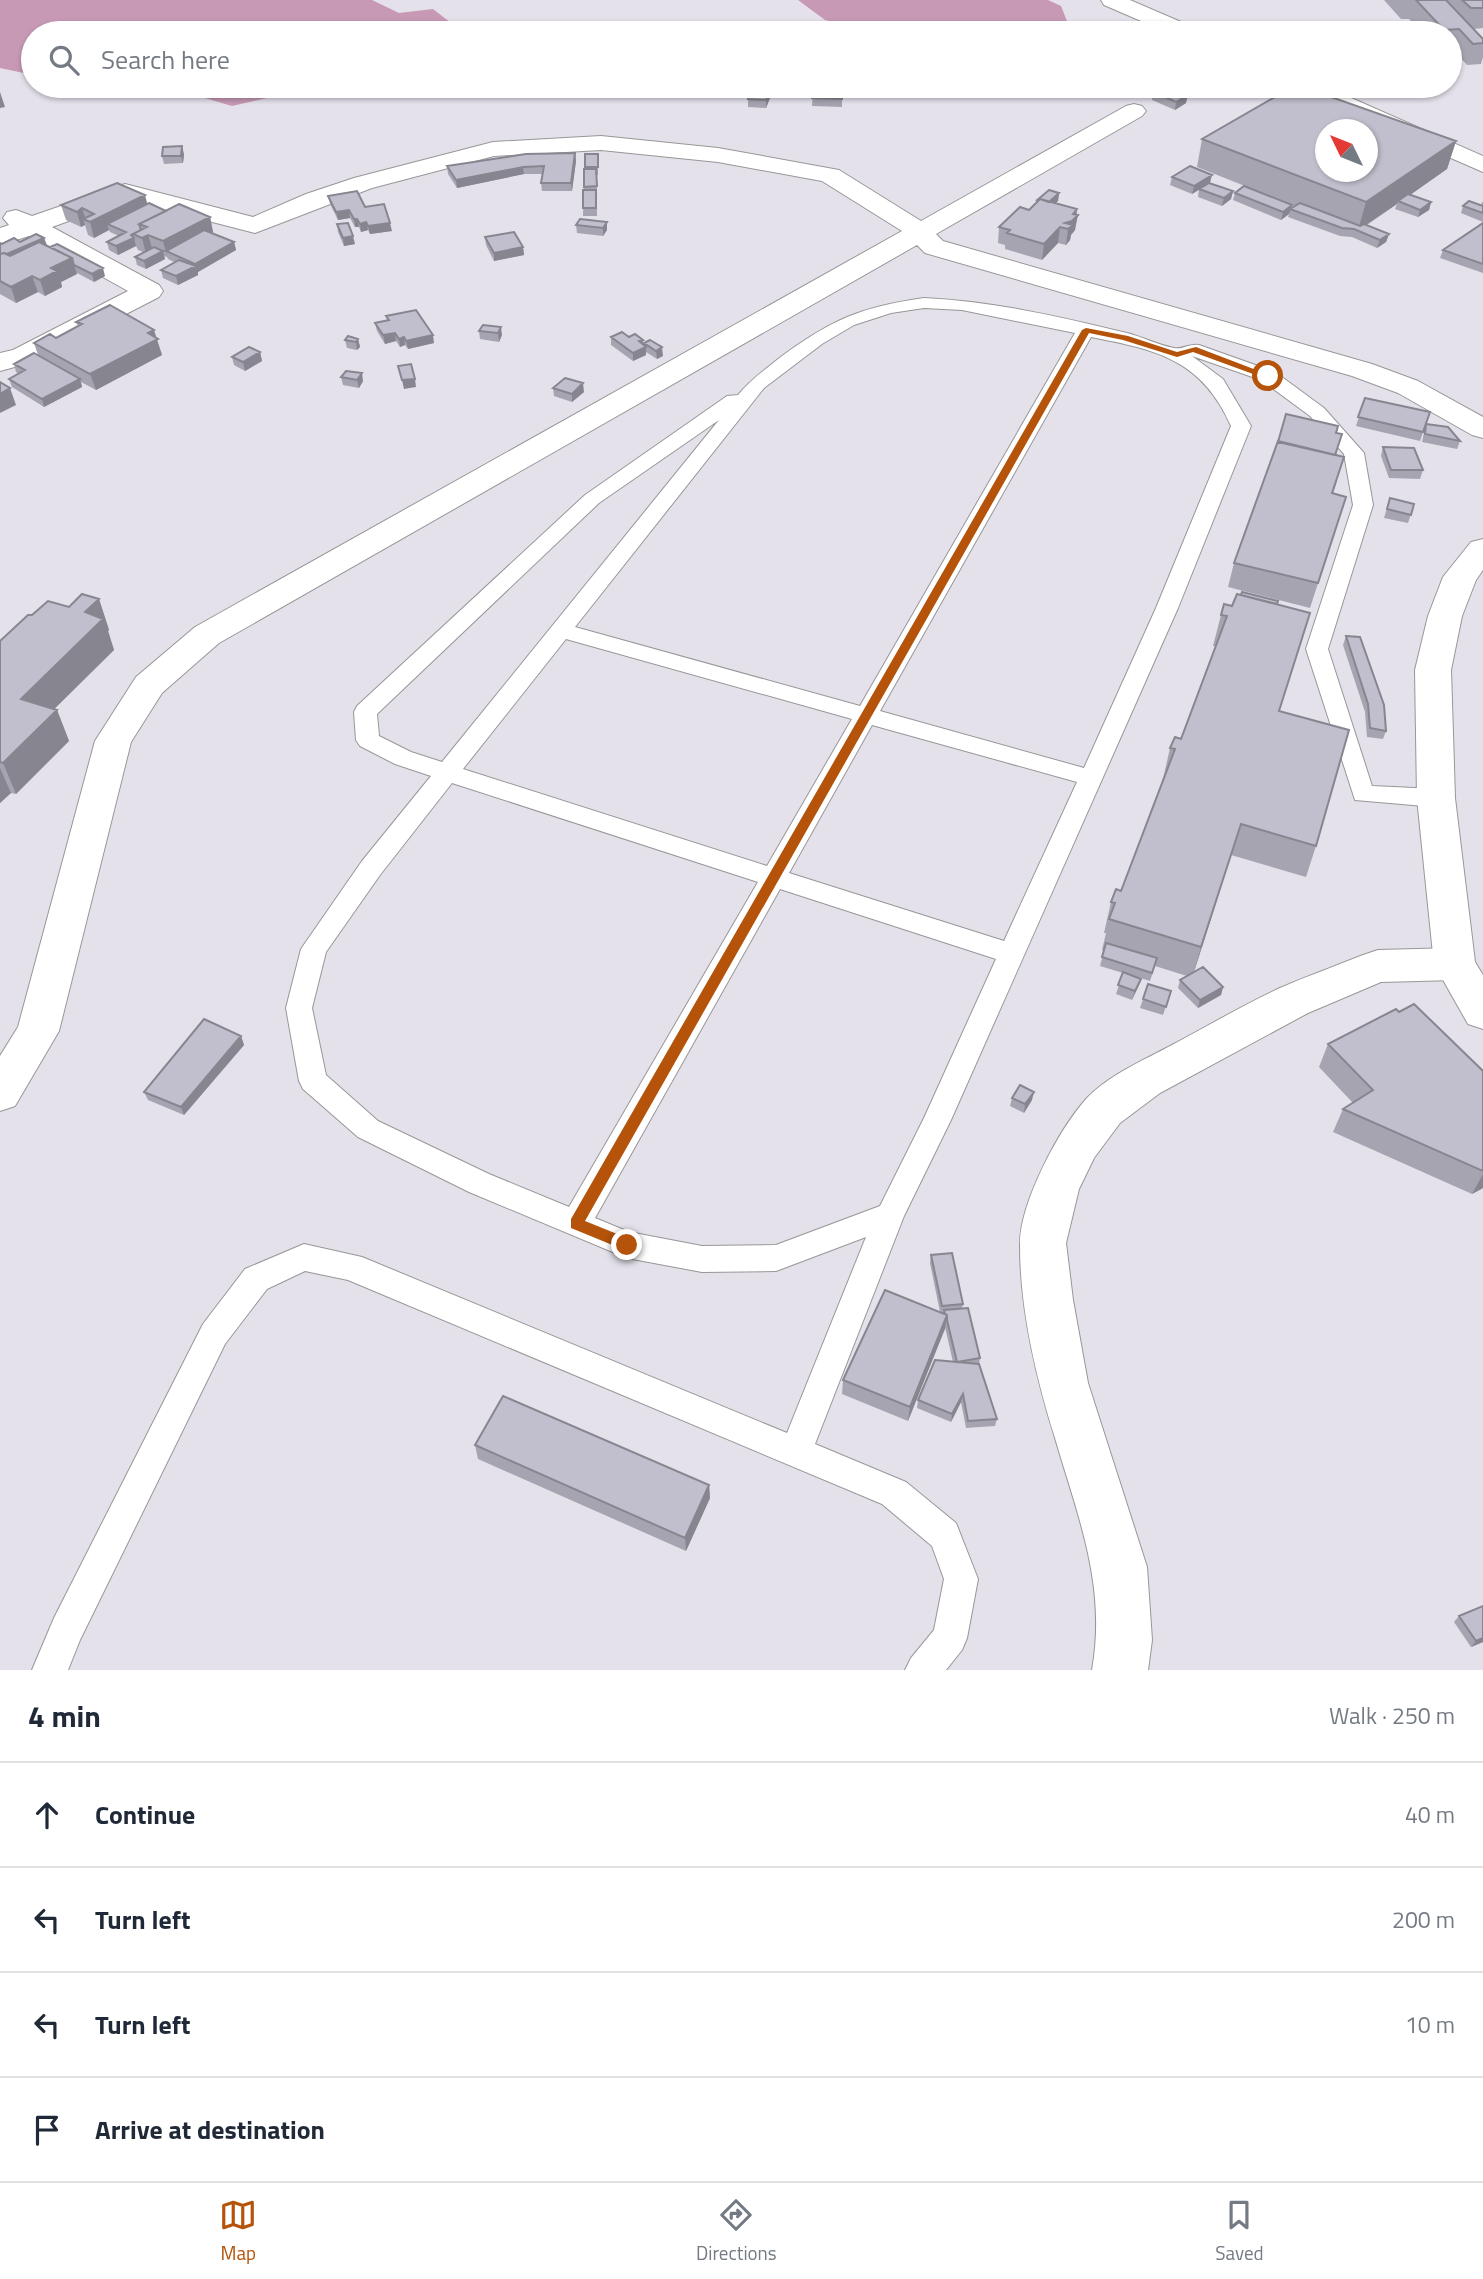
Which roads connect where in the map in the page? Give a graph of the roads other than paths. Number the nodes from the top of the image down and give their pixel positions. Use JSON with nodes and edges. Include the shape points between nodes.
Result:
{"nodes":[{"id":1,"x":1112,"y":0,"type":"edge"},
{"id":2,"x":1160,"y":21,"type":"edge"},
{"id":3,"x":1332,"y":98,"type":"edge"},
{"id":4,"x":1134,"y":111,"type":"dead end"},
{"id":5,"x":1483,"y":165,"type":"edge"},
{"id":6,"x":0,"y":209,"type":"edge"},
{"id":7,"x":29,"y":225,"type":"junction"},
{"id":8,"x":919,"y":230,"type":"junction"},
{"id":9,"x":0,"y":237,"type":"edge"},
{"id":10,"x":1086,"y":330,"type":"junction"},
{"id":11,"x":1177,"y":355,"type":"junction"},
{"id":12,"x":0,"y":362,"type":"edge"},
{"id":13,"x":757,"y":384,"type":"junction"},
{"id":14,"x":1483,"y":429,"type":"edge"},
{"id":15,"x":1483,"y":549,"type":"edge"},
{"id":16,"x":561,"y":630,"type":"junction"},
{"id":17,"x":866,"y":717,"type":"junction"},
{"id":18,"x":448,"y":772,"type":"junction"},
{"id":19,"x":1091,"y":778,"type":"junction"},
{"id":20,"x":1436,"y":798,"type":"junction"},
{"id":21,"x":773,"y":879,"type":"junction"},
{"id":22,"x":1012,"y":954,"type":"junction"},
{"id":23,"x":1455,"y":964,"type":"junction"},
{"id":24,"x":1483,"y":1012,"type":"edge"},
{"id":25,"x":0,"y":1093,"type":"edge"},
{"id":26,"x":890,"y":1215,"type":"junction"},
{"id":27,"x":576,"y":1223,"type":"junction"},
{"id":28,"x":796,"y":1452,"type":"junction"},
{"id":29,"x":50,"y":1670,"type":"edge"},
{"id":30,"x":923,"y":1670,"type":"edge"},
{"id":31,"x":1120,"y":1670,"type":"edge"}],
"edges":[{"from":1,"to":2,"type":"street"},
{"from":3,"to":5,"type":"street"},
{"from":4,"to":8,"type":"street"},
{"from":6,"to":7,"type":"street"},
{"from":7,"to":8,"type":"street","via":[[125,192],[255,225],[363,183],[493,149],[601,143],[718,155],[830,175]]},
{"from":7,"to":9,"type":"street"},
{"from":7,"to":12,"type":"street","via":[[149,291],[23,356]]},
{"from":8,"to":14,"type":"street","via":[[934,247],[1362,370],[1408,387]]},
{"from":8,"to":25,"type":"street","via":[[207,635],[149,685],[113,741],[38,1031]]},
{"from":10,"to":11,"type":"lane"},
{"from":10,"to":13,"type":"lane","via":[[962,305],[924,303],[889,308],[848,321]]},
{"from":10,"to":17,"type":"lane"},
{"from":11,"to":19,"type":"lane","via":[[1226,391],[1241,426]]},
{"from":11,"to":20,"type":"lane","via":[[1193,349],[1268,376],[1317,412],[1354,453],[1363,505],[1317,649],[1363,794]]},
{"from":13,"to":16,"type":"lane"},
{"from":13,"to":18,"type":"lane","via":[[592,499],[365,712],[368,740],[403,758]]},
{"from":15,"to":20,"type":"street","via":[[1460,578],[1445,616],[1433,670]]},
{"from":16,"to":17,"type":"lane"},
{"from":16,"to":18,"type":"lane"},
{"from":17,"to":19,"type":"lane"},
{"from":17,"to":21,"type":"lane"},
{"from":18,"to":21,"type":"lane"},
{"from":18,"to":27,"type":"lane","via":[[370,869],[314,949],[299,1008],[313,1081],[368,1129]]},
{"from":19,"to":22,"type":"lane"},
{"from":20,"to":23,"type":"street"},
{"from":21,"to":22,"type":"lane"},
{"from":21,"to":27,"type":"lane"},
{"from":22,"to":26,"type":"lane"},
{"from":23,"to":24,"type":"street"},
{"from":23,"to":31,"type":"street","via":[[1378,966],[1293,1001],[1145,1080],[1104,1110],[1078,1145],[1056,1188],[1043,1243],[1049,1300],[1063,1383],[1120,1567],[1125,1640]]},
{"from":26,"to":27,"type":"lane","via":[[776,1258],[702,1259],[627,1245]]},
{"from":26,"to":28,"type":"lane"},
{"from":28,"to":29,"type":"lane","via":[[351,1266],[304,1257],[256,1279],[214,1334]]},
{"from":28,"to":30,"type":"lane","via":[[894,1493],[944,1535],[961,1579],[950,1639]]}]}
